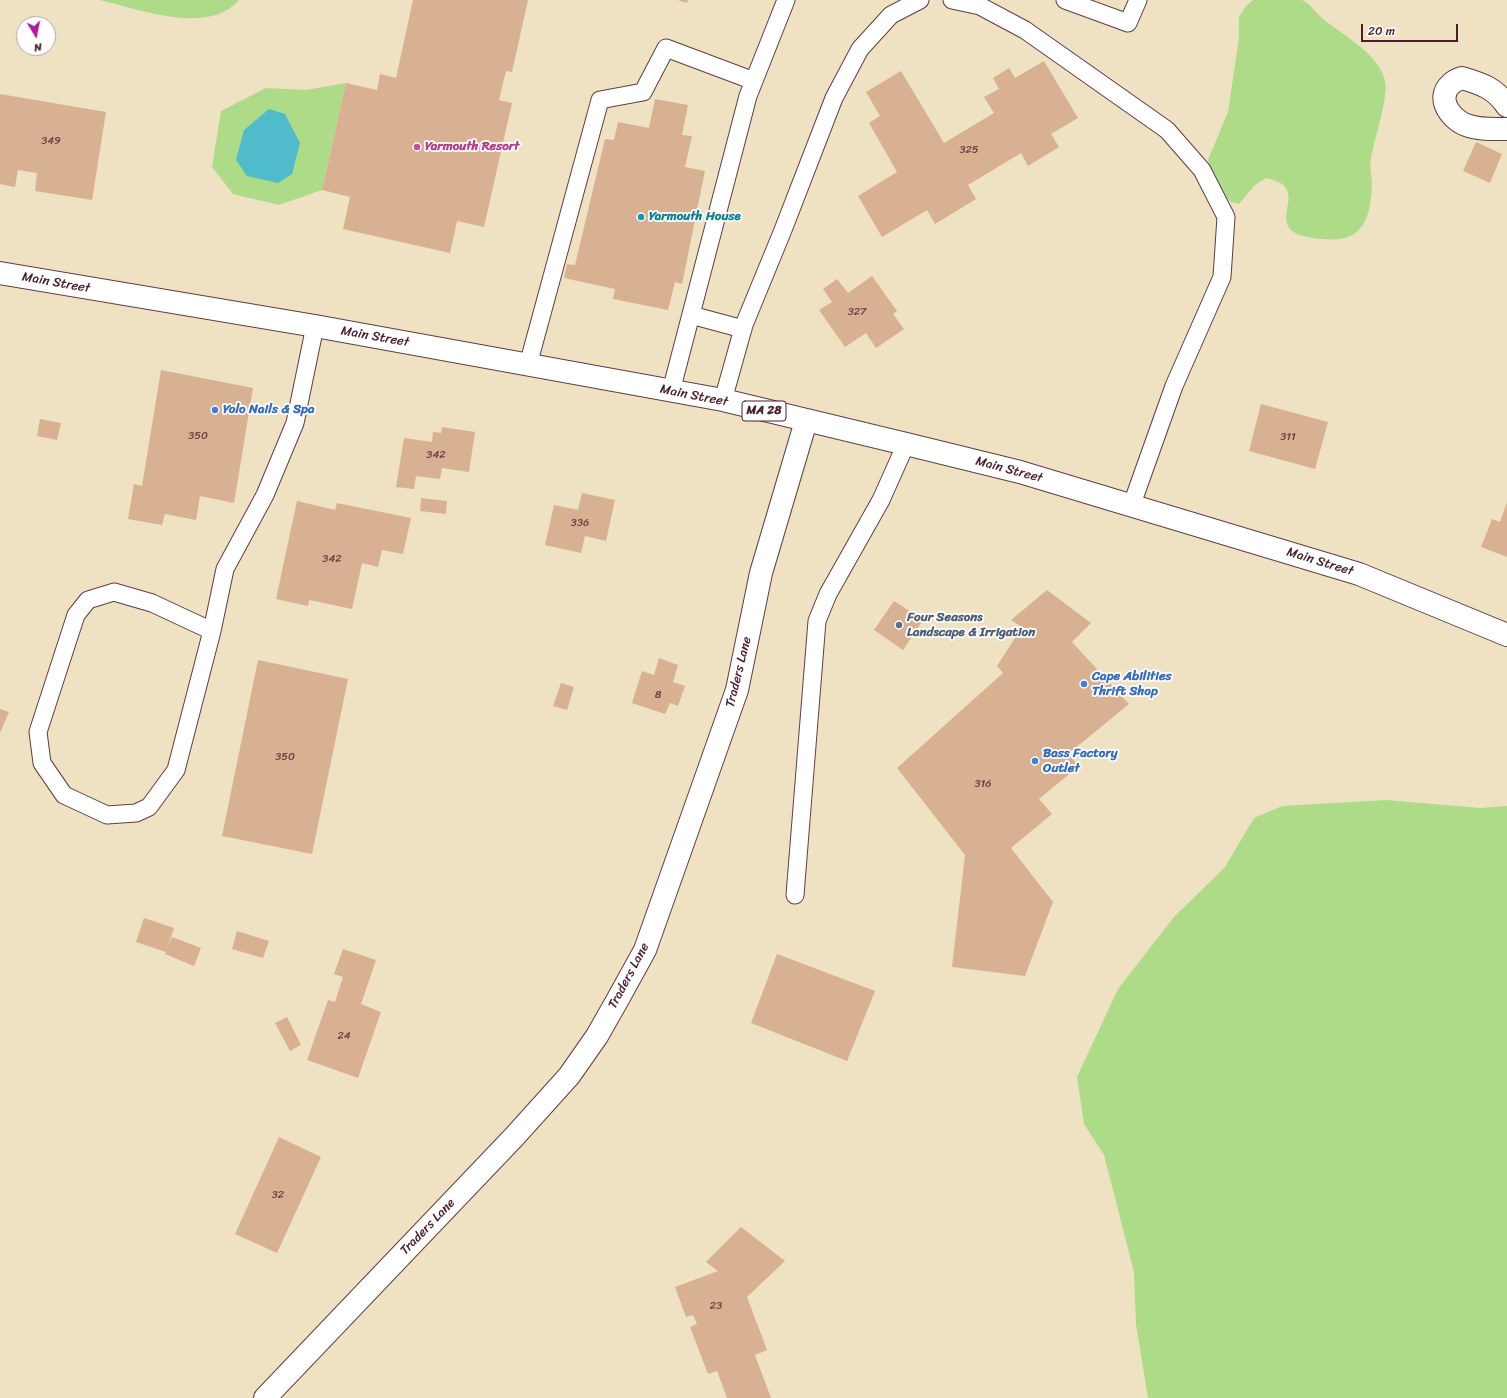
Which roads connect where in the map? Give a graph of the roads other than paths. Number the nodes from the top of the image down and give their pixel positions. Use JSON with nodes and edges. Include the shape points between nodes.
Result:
{"nodes":[{"id":1,"x":786,"y":0,"type":"edge"},
{"id":2,"x":952,"y":0,"type":"edge"},
{"id":3,"x":1065,"y":0,"type":"edge"},
{"id":4,"x":1138,"y":0,"type":"edge"},
{"id":5,"x":913,"y":2,"type":"edge"},
{"id":6,"x":754,"y":81,"type":"junction"},
{"id":7,"x":1507,"y":106,"type":"edge"},
{"id":8,"x":1507,"y":129,"type":"edge"},
{"id":9,"x":0,"y":273,"type":"edge"},
{"id":10,"x":691,"y":316,"type":"junction"},
{"id":11,"x":315,"y":326,"type":"junction"},
{"id":12,"x":743,"y":329,"type":"junction"},
{"id":13,"x":528,"y":365,"type":"junction"},
{"id":14,"x":671,"y":391,"type":"junction"},
{"id":15,"x":723,"y":400,"type":"junction"},
{"id":16,"x":806,"y":421,"type":"junction"},
{"id":17,"x":906,"y":444,"type":"junction"},
{"id":18,"x":1132,"y":504,"type":"junction"},
{"id":19,"x":212,"y":631,"type":"junction"},
{"id":20,"x":1507,"y":635,"type":"edge"},
{"id":21,"x":795,"y":895,"type":"dead end"},
{"id":22,"x":265,"y":1398,"type":"edge"}],
"edges":[{"from":1,"to":6,"type":"lane"},
{"from":2,"to":18,"type":"lane","via":[[980,6],[1025,30],[1167,130],[1202,170],[1226,217],[1222,278],[1174,386]]},
{"from":3,"to":4,"type":"lane","via":[[1128,23]]},
{"from":5,"to":12,"type":"lane","via":[[891,15],[860,49],[834,98]]},
{"from":6,"to":10,"type":"lane"},
{"from":6,"to":13,"type":"lane","via":[[666,48],[643,92],[600,100]]},
{"from":7,"to":8,"type":"main road","via":[[1500,95],[1482,84],[1462,78],[1451,84],[1444,94],[1446,108],[1456,120],[1470,127]]},
{"from":9,"to":11,"type":"main road","name":"Main Street","number":"MA 28"},
{"from":10,"to":12,"type":"lane"},
{"from":10,"to":14,"type":"lane"},
{"from":11,"to":13,"type":"main road","name":"Main Street","number":"MA 28"},
{"from":11,"to":19,"type":"lane","via":[[295,424],[265,496],[225,569]]},
{"from":12,"to":15,"type":"lane"},
{"from":13,"to":14,"type":"main road","name":"Main Street","number":"MA 28"},
{"from":14,"to":15,"type":"main road","name":"Main Street","number":"MA 28"},
{"from":15,"to":16,"type":"main road","name":"Main Street","number":"MA 28"},
{"from":16,"to":17,"type":"main road","name":"Main Street","number":"MA 28"},
{"from":16,"to":22,"type":"main road","name":"Traders Lane","via":[[761,573],[737,690],[645,950],[622,993],[597,1036],[569,1076]]},
{"from":17,"to":18,"type":"main road","name":"Main Street","number":"MA 28","via":[[1020,472]]},
{"from":17,"to":21,"type":"lane","via":[[881,500],[828,594],[818,621]]},
{"from":18,"to":20,"type":"main road","name":"Main Street","number":"MA 28","via":[[1359,574]]},
{"from":19,"to":19,"type":"lane","via":[[176,770],[149,807],[136,813],[107,815],[64,795],[42,763],[38,732],[76,615],[88,600],[114,592],[152,603]]}]}
